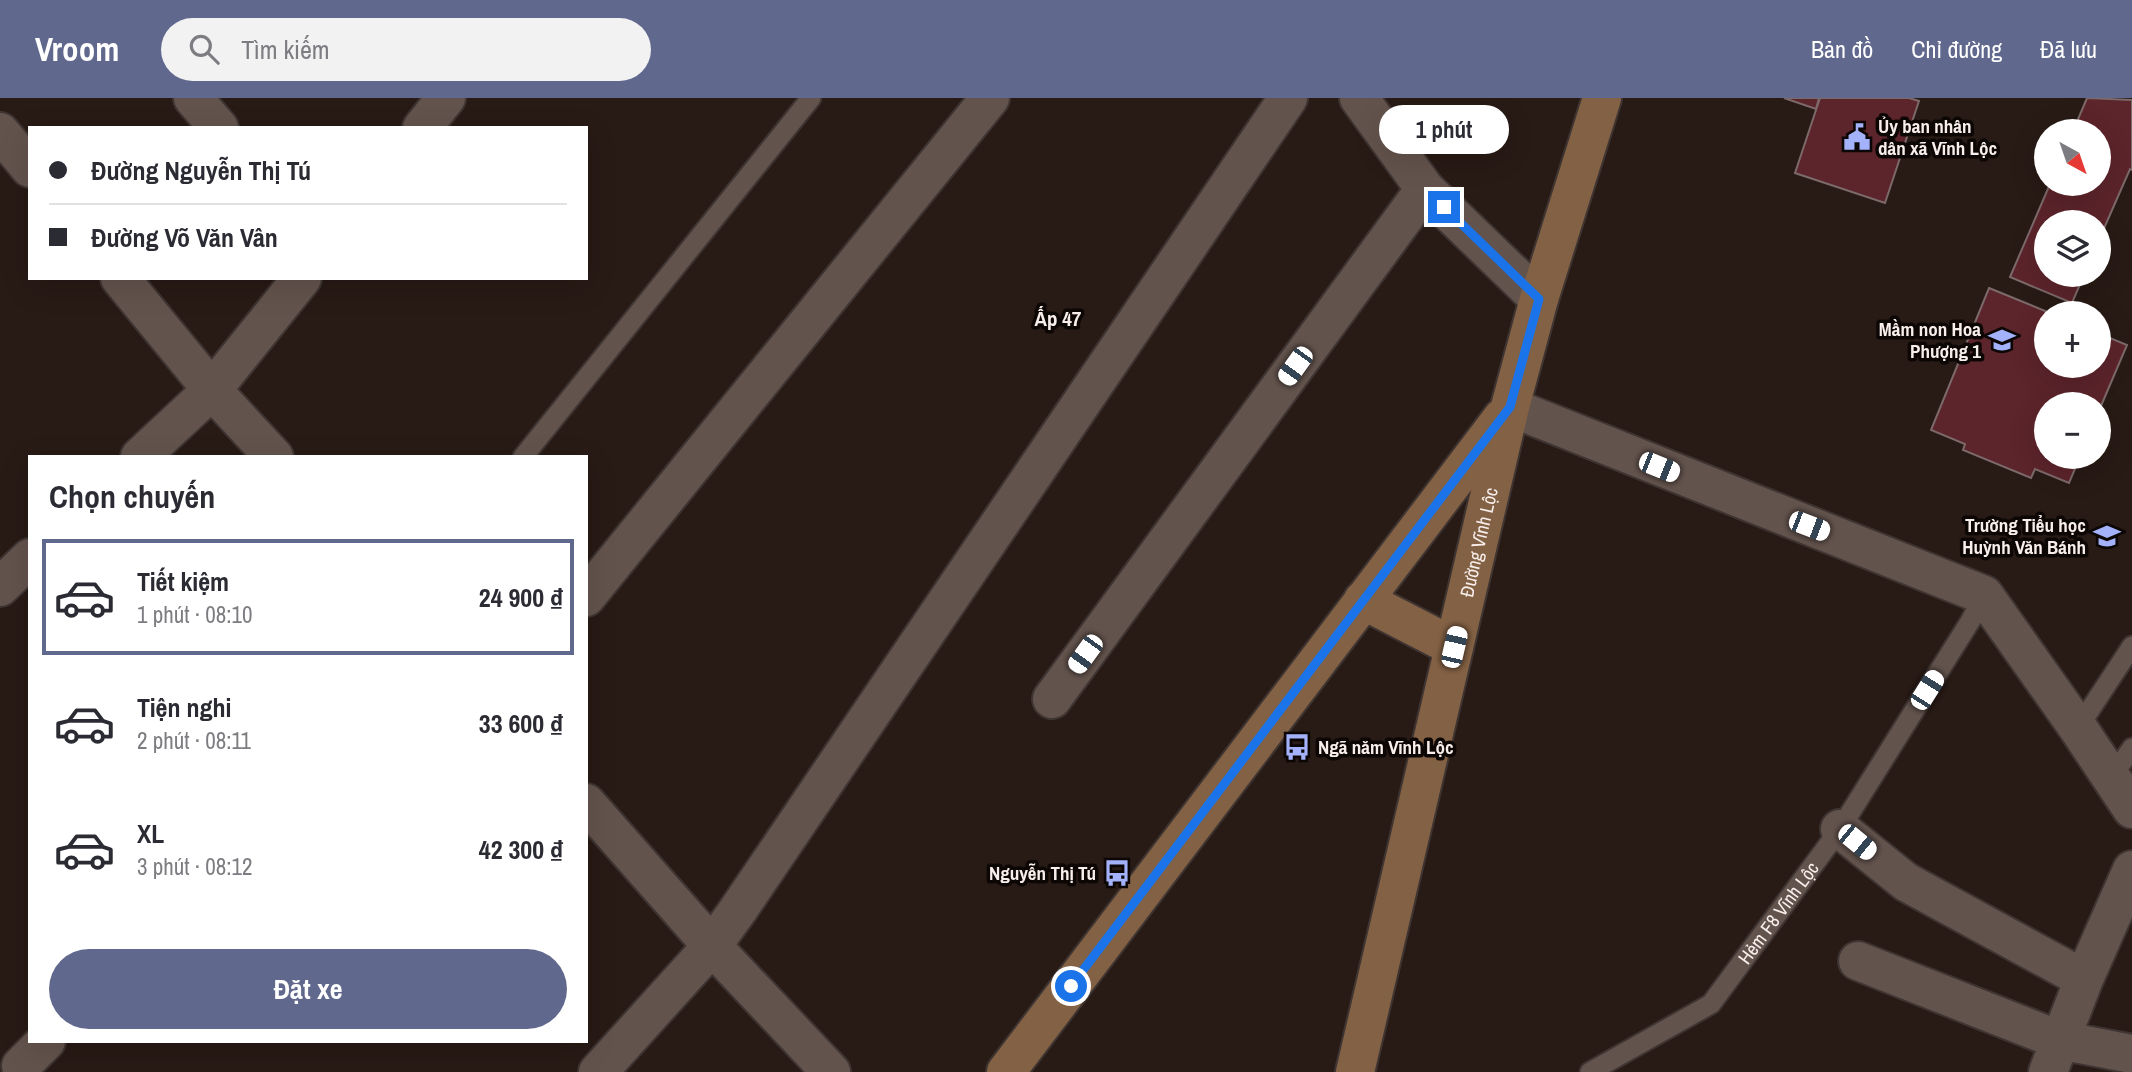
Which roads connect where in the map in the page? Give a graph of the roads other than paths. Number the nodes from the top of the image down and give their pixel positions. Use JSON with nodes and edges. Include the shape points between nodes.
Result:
{"nodes":[{"id":1,"x":194,"y":98,"type":"edge"},
{"id":2,"x":811,"y":98,"type":"edge"},
{"id":3,"x":990,"y":98,"type":"edge"},
{"id":4,"x":1288,"y":98,"type":"edge"},
{"id":5,"x":1359,"y":98,"type":"edge"},
{"id":6,"x":1602,"y":98,"type":"edge"},
{"id":7,"x":217,"y":126,"type":"edge"},
{"id":8,"x":0,"y":132,"type":"edge"},
{"id":9,"x":28,"y":166,"type":"edge"},
{"id":10,"x":1425,"y":189,"type":"junction"},
{"id":11,"x":122,"y":280,"type":"edge"},
{"id":12,"x":300,"y":280,"type":"edge"},
{"id":13,"x":1539,"y":299,"type":"junction"},
{"id":14,"x":212,"y":390,"type":"junction"},
{"id":15,"x":1510,"y":407,"type":"junction"},
{"id":16,"x":142,"y":455,"type":"edge"},
{"id":17,"x":272,"y":455,"type":"edge"},
{"id":18,"x":525,"y":455,"type":"edge"},
{"id":19,"x":28,"y":560,"type":"edge"},
{"id":20,"x":0,"y":587,"type":"edge"},
{"id":21,"x":588,"y":595,"type":"edge"},
{"id":22,"x":1984,"y":595,"type":"junction"},
{"id":23,"x":1363,"y":600,"type":"junction"},
{"id":24,"x":2132,"y":646,"type":"edge"},
{"id":25,"x":1454,"y":647,"type":"junction"},
{"id":26,"x":1052,"y":699,"type":"dead end"},
{"id":27,"x":2078,"y":727,"type":"junction"},
{"id":28,"x":2122,"y":763,"type":"edge"},
{"id":29,"x":588,"y":805,"type":"edge"},
{"id":30,"x":2132,"y":809,"type":"edge"},
{"id":31,"x":1840,"y":829,"type":"junction"},
{"id":32,"x":2132,"y":870,"type":"edge"},
{"id":33,"x":712,"y":946,"type":"junction"},
{"id":34,"x":1858,"y":961,"type":"dead end"},
{"id":35,"x":2084,"y":979,"type":"junction"},
{"id":36,"x":2132,"y":1054,"type":"edge"},
{"id":37,"x":2053,"y":1056,"type":"edge"},
{"id":38,"x":598,"y":1072,"type":"edge"},
{"id":39,"x":831,"y":1072,"type":"edge"},
{"id":40,"x":1006,"y":1072,"type":"edge"},
{"id":41,"x":1354,"y":1072,"type":"edge"},
{"id":42,"x":1590,"y":1072,"type":"edge"}],
"edges":[{"from":1,"to":7,"type":"street"},
{"from":2,"to":18,"type":"lane"},
{"from":3,"to":21,"type":"street"},
{"from":4,"to":33,"type":"street"},
{"from":5,"to":10,"type":"street"},
{"from":6,"to":13,"type":"main road","name":"Đường Vĩnh Lộc"},
{"from":8,"to":9,"type":"street"},
{"from":10,"to":13,"type":"street"},
{"from":10,"to":26,"type":"street"},
{"from":11,"to":14,"type":"street"},
{"from":12,"to":14,"type":"street"},
{"from":13,"to":15,"type":"main road","name":"Đường Vĩnh Lộc"},
{"from":14,"to":16,"type":"street"},
{"from":14,"to":17,"type":"street"},
{"from":15,"to":22,"type":"street"},
{"from":15,"to":23,"type":"main road"},
{"from":15,"to":25,"type":"main road","name":"Đường Vĩnh Lộc"},
{"from":19,"to":20,"type":"street"},
{"from":22,"to":27,"type":"street"},
{"from":22,"to":31,"type":"lane","name":"Hẻm F8 Vĩnh Lộc"},
{"from":23,"to":25,"type":"main road"},
{"from":23,"to":40,"type":"main road"},
{"from":24,"to":27,"type":"lane"},
{"from":25,"to":41,"type":"main road","name":"Đường Vĩnh Lộc"},
{"from":27,"to":28,"type":"street"},
{"from":28,"to":30,"type":"street"},
{"from":29,"to":33,"type":"street"},
{"from":31,"to":35,"type":"street","via":[[1906,882]]},
{"from":31,"to":42,"type":"lane","name":"Hẻm F8 Vĩnh Lộc","via":[[1711,1004]]},
{"from":32,"to":35,"type":"street"},
{"from":33,"to":38,"type":"street"},
{"from":33,"to":39,"type":"street"},
{"from":34,"to":37,"type":"street"},
{"from":35,"to":37,"type":"street"},
{"from":36,"to":37,"type":"street"}]}
